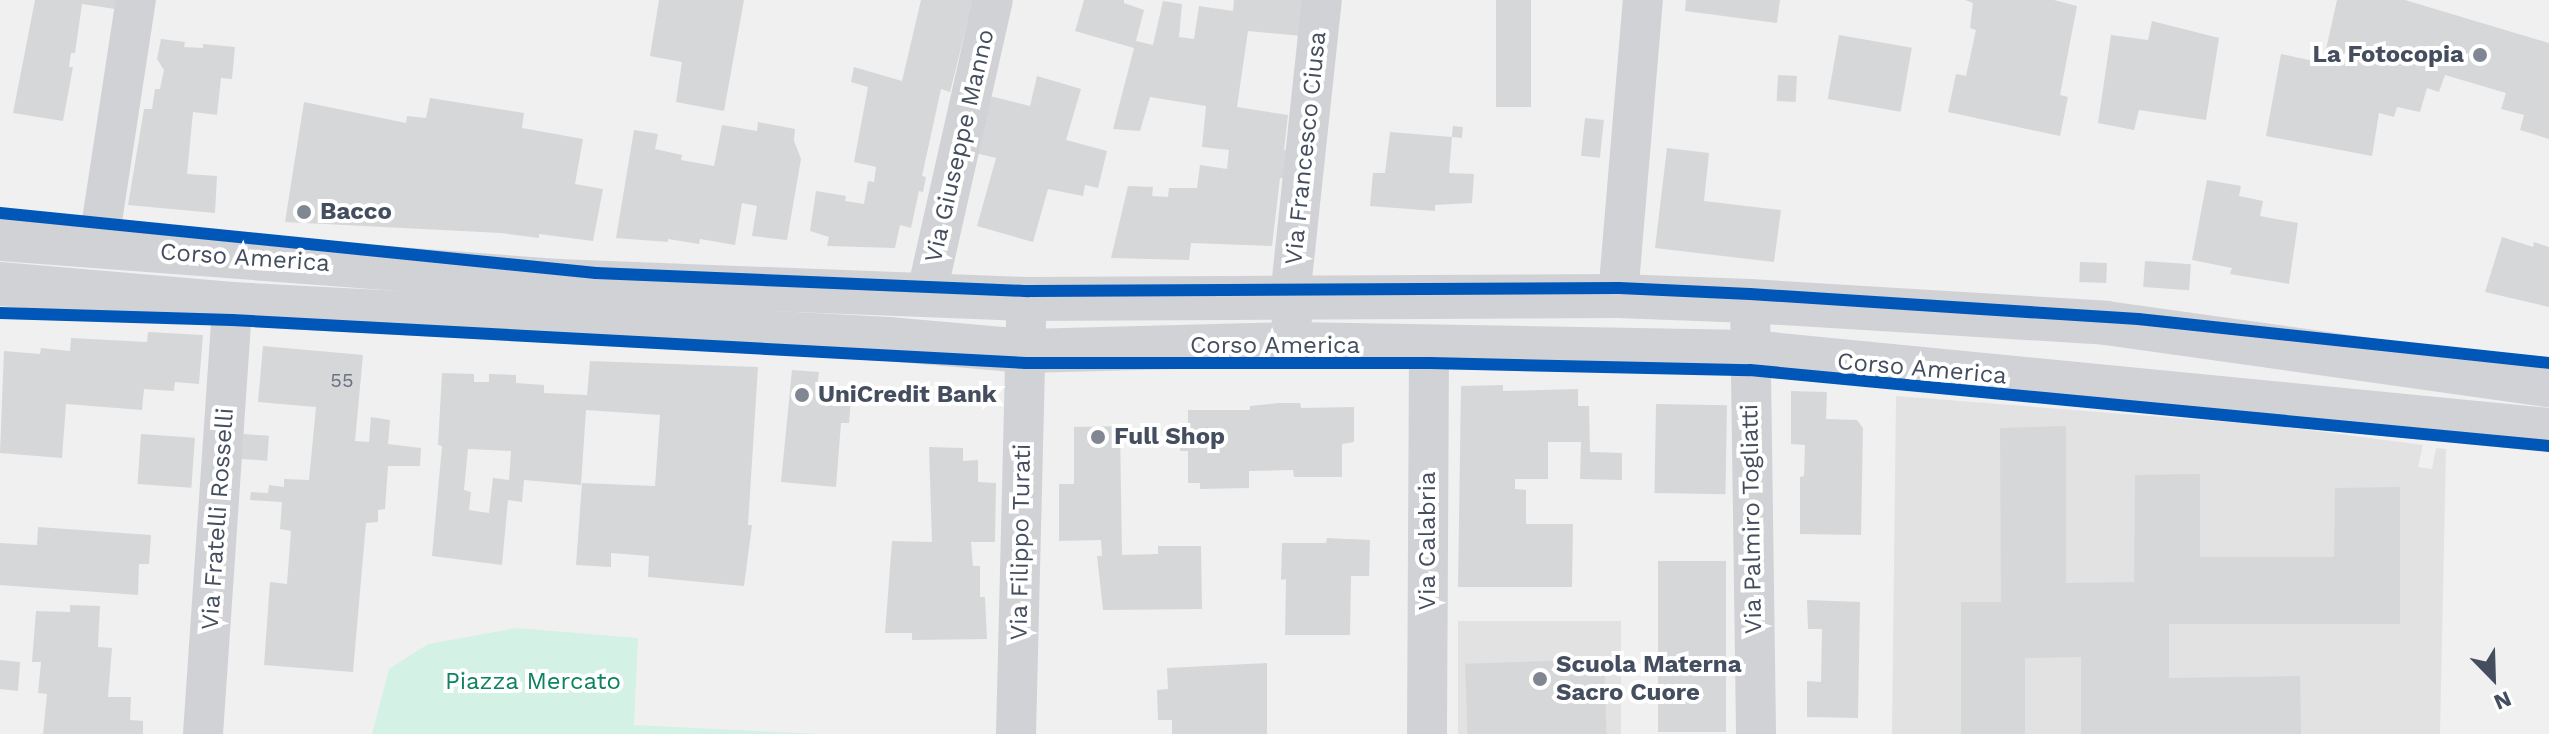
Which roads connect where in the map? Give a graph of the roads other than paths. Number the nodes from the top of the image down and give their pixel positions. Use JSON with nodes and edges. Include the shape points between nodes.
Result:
{"nodes":[{"id":1,"x":136,"y":0,"type":"edge"},
{"id":2,"x":993,"y":0,"type":"edge"},
{"id":3,"x":1322,"y":0,"type":"edge"},
{"id":4,"x":1643,"y":0,"type":"edge"},
{"id":5,"x":0,"y":239,"type":"edge"},
{"id":6,"x":98,"y":247,"type":"junction"},
{"id":7,"x":0,"y":284,"type":"edge"},
{"id":8,"x":927,"y":292,"type":"junction"},
{"id":9,"x":1290,"y":296,"type":"junction"},
{"id":10,"x":1618,"y":296,"type":"junction"},
{"id":11,"x":1027,"y":299,"type":"junction"},
{"id":12,"x":1750,"y":301,"type":"junction"},
{"id":13,"x":232,"y":304,"type":"junction"},
{"id":14,"x":1293,"y":344,"type":"junction"},
{"id":15,"x":1429,"y":347,"type":"junction"},
{"id":16,"x":1026,"y":351,"type":"junction"},
{"id":17,"x":1750,"y":352,"type":"junction"},
{"id":18,"x":2549,"y":385,"type":"edge"},
{"id":19,"x":2549,"y":430,"type":"edge"},
{"id":20,"x":203,"y":734,"type":"edge"},
{"id":21,"x":1016,"y":734,"type":"edge"},
{"id":22,"x":1427,"y":734,"type":"edge"},
{"id":23,"x":1756,"y":734,"type":"edge"}],
"edges":[{"from":1,"to":6,"type":"street"},
{"from":2,"to":8,"type":"street","name":"Via Giuseppe Manno"},
{"from":3,"to":9,"type":"street","name":"Via Francesco Ciusa"},
{"from":4,"to":10,"type":"street"},
{"from":5,"to":6,"type":"street","name":"Corso America"},
{"from":6,"to":8,"type":"street","name":"Corso America","via":[[558,281]]},
{"from":7,"to":13,"type":"street","name":"Corso America"},
{"from":8,"to":11,"type":"street","name":"Corso America"},
{"from":9,"to":10,"type":"street","name":"Corso America"},
{"from":9,"to":11,"type":"street","name":"Corso America"},
{"from":9,"to":14,"type":"street","name":"Via Francesco Ciusa"},
{"from":10,"to":12,"type":"street","name":"Corso America"},
{"from":11,"to":16,"type":"street","name":"Via Filippo Turati"},
{"from":12,"to":17,"type":"street","name":"Via Palmiro Togliatti"},
{"from":12,"to":18,"type":"street","name":"Corso America","via":[[2106,323]]},
{"from":13,"to":16,"type":"street","name":"Corso America"},
{"from":13,"to":20,"type":"street","name":"Via Fratelli Rosselli"},
{"from":14,"to":15,"type":"street","name":"Corso America"},
{"from":14,"to":16,"type":"street","name":"Corso America"},
{"from":15,"to":17,"type":"street","name":"Corso America"},
{"from":15,"to":22,"type":"street","name":"Via Calabria"},
{"from":16,"to":21,"type":"street","name":"Via Filippo Turati"},
{"from":17,"to":19,"type":"street","name":"Corso America"},
{"from":17,"to":23,"type":"street","name":"Via Palmiro Togliatti"}]}
